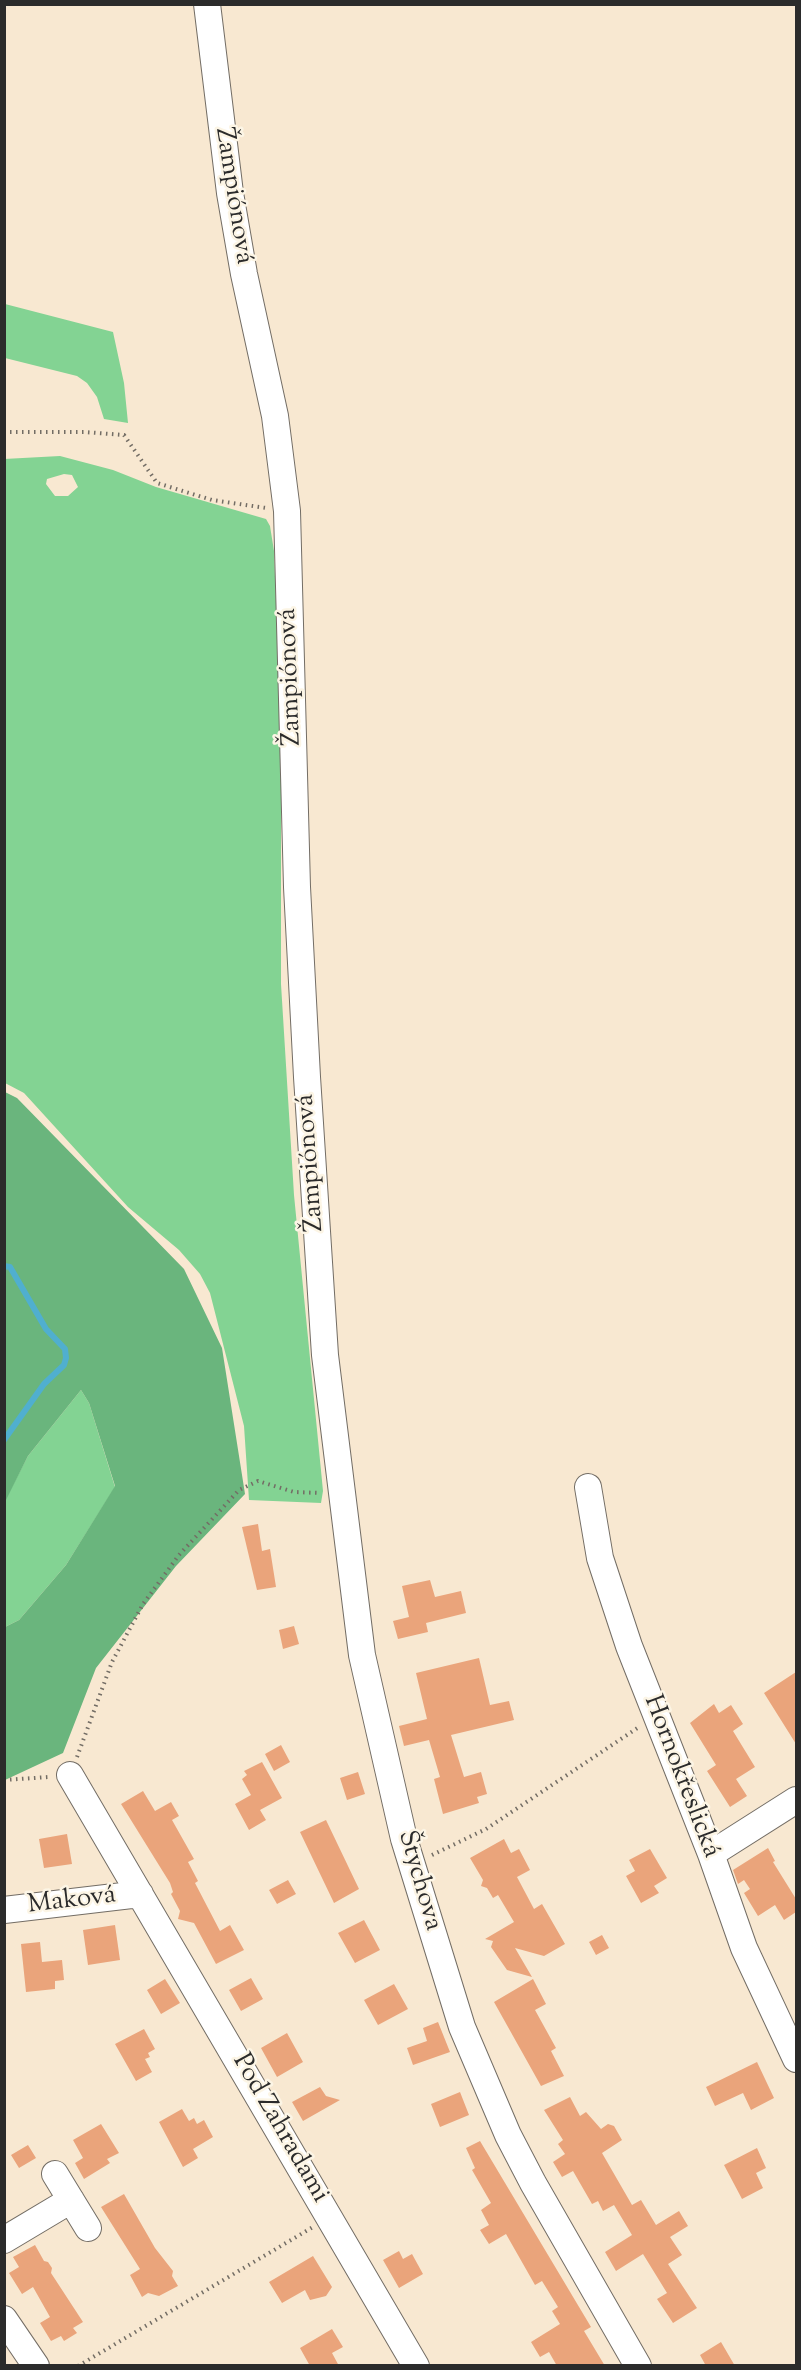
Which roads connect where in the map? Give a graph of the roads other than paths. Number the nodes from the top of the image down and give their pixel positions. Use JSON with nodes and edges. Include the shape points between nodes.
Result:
{"nodes":[{"id":1,"x":207,"y":4,"type":"edge"},
{"id":2,"x":325,"y":1356,"type":"joint"},
{"id":3,"x":588,"y":1487,"type":"dead end"},
{"id":4,"x":70,"y":1775,"type":"road end"},
{"id":5,"x":796,"y":1800,"type":"edge"},
{"id":6,"x":711,"y":1854,"type":"junction"},
{"id":7,"x":140,"y":1894,"type":"junction"},
{"id":8,"x":4,"y":1910,"type":"edge"},
{"id":9,"x":796,"y":2058,"type":"edge"},
{"id":10,"x":55,"y":2174,"type":"dead end"},
{"id":11,"x":71,"y":2200,"type":"junction"},
{"id":12,"x":88,"y":2229,"type":"dead end"},
{"id":13,"x":4,"y":2240,"type":"edge"},
{"id":14,"x":4,"y":2319,"type":"edge"},
{"id":15,"x":36,"y":2366,"type":"edge"},
{"id":16,"x":416,"y":2366,"type":"edge"},
{"id":17,"x":638,"y":2366,"type":"edge"}],
"edges":[{"from":1,"to":2,"type":"street","name":"Žampiónová","via":[[232,205],[275,416],[287,511],[298,899]]},
{"from":2,"to":17,"type":"street","name":"Štychova","via":[[362,1655],[412,1865],[462,2027],[532,2183]]},
{"from":3,"to":6,"type":"street","name":"Hornokřeslická","via":[[600,1558],[629,1646]]},
{"from":4,"to":7,"type":"street","name":"Pod Zahradami"},
{"from":5,"to":6,"type":"street"},
{"from":6,"to":9,"type":"street","name":"Hornokřeslická","via":[[744,1948]]},
{"from":7,"to":8,"type":"street","name":"Maková"},
{"from":7,"to":16,"type":"street","name":"Pod Zahradami"},
{"from":10,"to":11,"type":"street"},
{"from":11,"to":12,"type":"street"},
{"from":11,"to":13,"type":"street"},
{"from":14,"to":15,"type":"street"}]}
